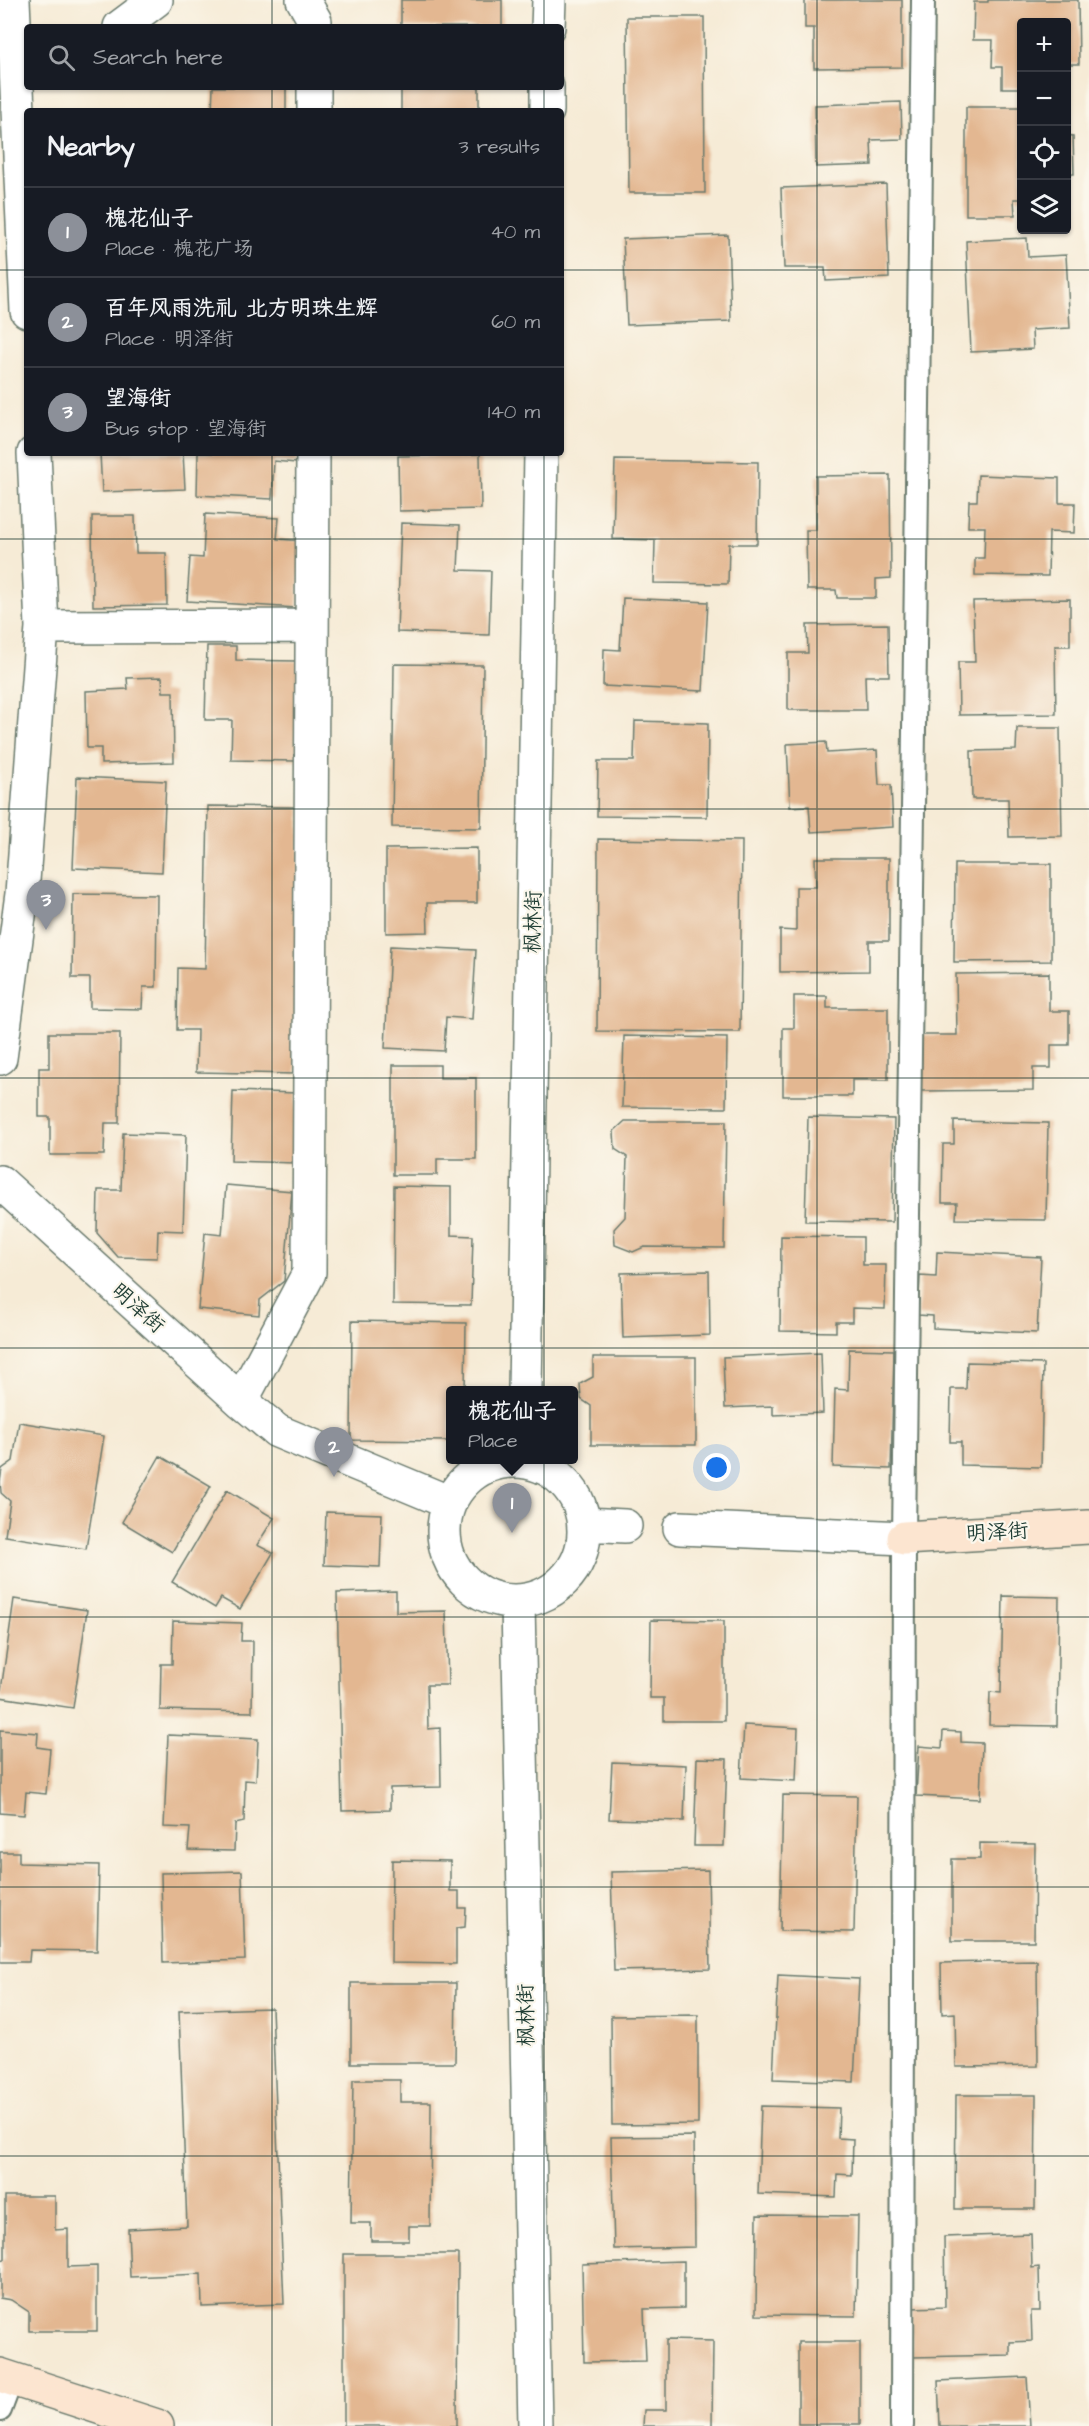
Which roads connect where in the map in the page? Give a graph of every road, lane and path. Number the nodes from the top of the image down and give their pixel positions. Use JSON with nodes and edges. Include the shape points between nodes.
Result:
{"nodes":[{"id":1,"x":14,"y":0,"type":"edge"},
{"id":2,"x":156,"y":0,"type":"edge"},
{"id":3,"x":303,"y":0,"type":"edge"},
{"id":4,"x":549,"y":0,"type":"edge"},
{"id":5,"x":923,"y":0,"type":"edge"},
{"id":6,"x":124,"y":24,"type":"edge"},
{"id":7,"x":315,"y":24,"type":"edge"},
{"id":8,"x":548,"y":24,"type":"edge"},
{"id":9,"x":314,"y":90,"type":"edge"},
{"id":10,"x":547,"y":90,"type":"edge"},
{"id":11,"x":16,"y":95,"type":"edge"},
{"id":12,"x":314,"y":108,"type":"edge"},
{"id":13,"x":547,"y":108,"type":"edge"},
{"id":14,"x":24,"y":252,"type":"edge"},
{"id":15,"x":34,"y":456,"type":"edge"},
{"id":16,"x":313,"y":456,"type":"edge"},
{"id":17,"x":541,"y":456,"type":"edge"},
{"id":18,"x":312,"y":626,"type":"junction"},
{"id":19,"x":42,"y":627,"type":"junction"},
{"id":20,"x":0,"y":1058,"type":"edge"},
{"id":21,"x":0,"y":1182,"type":"edge"},
{"id":22,"x":525,"y":1386,"type":"edge"},
{"id":23,"x":241,"y":1401,"type":"junction"},
{"id":24,"x":491,"y":1464,"type":"edge"},
{"id":25,"x":534,"y":1464,"type":"edge"},
{"id":26,"x":448,"y":1502,"type":"junction"},
{"id":27,"x":585,"y":1524,"type":"junction"},
{"id":28,"x":626,"y":1526,"type":"dead end"},
{"id":29,"x":1089,"y":1527,"type":"edge"},
{"id":30,"x":680,"y":1528,"type":"dead end"},
{"id":31,"x":904,"y":1538,"type":"junction"},
{"id":32,"x":518,"y":1604,"type":"junction"},
{"id":33,"x":6,"y":2376,"type":"edge"},
{"id":34,"x":0,"y":2410,"type":"edge"},
{"id":35,"x":157,"y":2426,"type":"edge"},
{"id":36,"x":535,"y":2426,"type":"edge"},
{"id":37,"x":902,"y":2426,"type":"edge"}],
"edges":[{"from":1,"to":11,"type":"street"},
{"from":2,"to":6,"type":"street"},
{"from":3,"to":7,"type":"street"},
{"from":4,"to":8,"type":"street"},
{"from":5,"to":31,"type":"lane"},
{"from":9,"to":12,"type":"street"},
{"from":10,"to":13,"type":"street"},
{"from":11,"to":14,"type":"street"},
{"from":15,"to":19,"type":"street"},
{"from":16,"to":18,"type":"street"},
{"from":17,"to":22,"type":"street","name":"枫林街"},
{"from":18,"to":19,"type":"street"},
{"from":18,"to":23,"type":"street","via":[[309,1274]]},
{"from":19,"to":20,"type":"street","via":[[22,894]]},
{"from":21,"to":23,"type":"street","name":"明泽街"},
{"from":23,"to":26,"type":"street","name":"明泽街","via":[[278,1431]]},
{"from":24,"to":26,"type":"street","via":[[466,1477]]},
{"from":25,"to":27,"type":"street","via":[[553,1472],[575,1495]]},
{"from":26,"to":32,"type":"street","via":[[442,1538],[454,1573],[482,1596]]},
{"from":27,"to":28,"type":"street"},
{"from":27,"to":32,"type":"street","via":[[578,1562],[554,1591]]},
{"from":29,"to":31,"type":"street","name":"明泽街"},
{"from":30,"to":31,"type":"street"},
{"from":31,"to":37,"type":"lane"},
{"from":32,"to":36,"type":"street","name":"枫林街"},
{"from":33,"to":34,"type":"lane"},
{"from":33,"to":35,"type":"street"}]}
